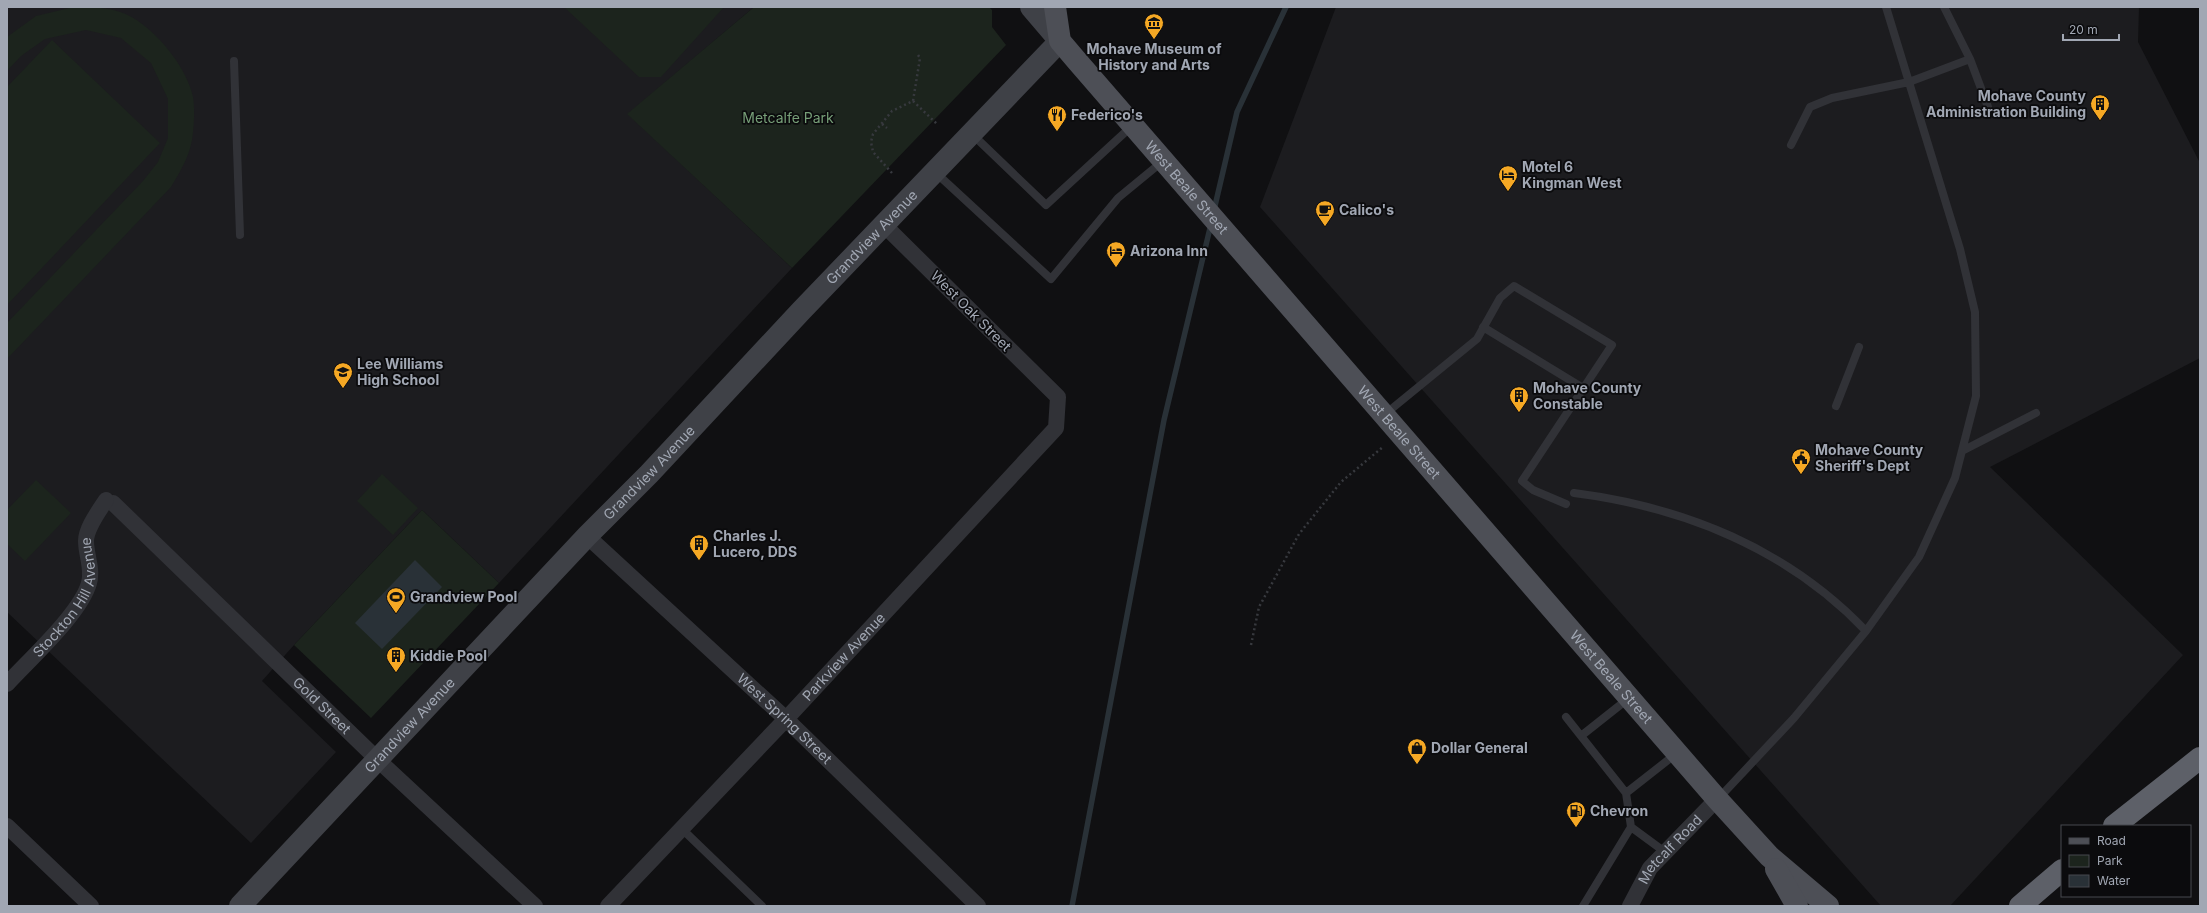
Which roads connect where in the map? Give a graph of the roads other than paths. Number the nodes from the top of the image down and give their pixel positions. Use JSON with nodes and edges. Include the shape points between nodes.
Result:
{"nodes":[{"id":1,"x":1031,"y":7,"type":"edge"},
{"id":2,"x":1056,"y":7,"type":"edge"},
{"id":3,"x":1886,"y":7,"type":"edge"},
{"id":4,"x":1944,"y":7,"type":"edge"},
{"id":5,"x":1060,"y":41,"type":"junction"},
{"id":6,"x":1970,"y":59,"type":"junction"},
{"id":7,"x":234,"y":61,"type":"dead end"},
{"id":8,"x":1909,"y":82,"type":"junction"},
{"id":9,"x":1988,"y":107,"type":"dead end"},
{"id":10,"x":1133,"y":125,"type":"junction"},
{"id":11,"x":972,"y":134,"type":"junction"},
{"id":12,"x":1791,"y":145,"type":"dead end"},
{"id":13,"x":1170,"y":168,"type":"junction"},
{"id":14,"x":935,"y":172,"type":"junction"},
{"id":15,"x":884,"y":225,"type":"junction"},
{"id":16,"x":240,"y":235,"type":"dead end"},
{"id":17,"x":1483,"y":328,"type":"junction"},
{"id":18,"x":1859,"y":347,"type":"dead end"},
{"id":19,"x":1583,"y":388,"type":"junction"},
{"id":20,"x":1058,"y":397,"type":"joint"},
{"id":21,"x":1836,"y":406,"type":"dead end"},
{"id":22,"x":2036,"y":413,"type":"dead end"},
{"id":23,"x":1384,"y":415,"type":"junction"},
{"id":24,"x":1962,"y":451,"type":"junction"},
{"id":25,"x":1574,"y":493,"type":"dead end"},
{"id":26,"x":109,"y":502,"type":"joint"},
{"id":27,"x":1566,"y":504,"type":"dead end"},
{"id":28,"x":587,"y":536,"type":"junction"},
{"id":29,"x":1866,"y":631,"type":"junction"},
{"id":30,"x":7,"y":684,"type":"edge"},
{"id":31,"x":1629,"y":698,"type":"junction"},
{"id":32,"x":1566,"y":717,"type":"dead end"},
{"id":33,"x":786,"y":719,"type":"junction"},
{"id":34,"x":1581,"y":736,"type":"junction"},
{"id":35,"x":1677,"y":753,"type":"junction"},
{"id":36,"x":2200,"y":758,"type":"edge"},
{"id":37,"x":378,"y":760,"type":"junction"},
{"id":38,"x":1626,"y":793,"type":"junction"},
{"id":39,"x":1717,"y":799,"type":"junction"},
{"id":40,"x":2115,"y":825,"type":"edge"},
{"id":41,"x":7,"y":826,"type":"edge"},
{"id":42,"x":1630,"y":827,"type":"junction"},
{"id":43,"x":682,"y":829,"type":"junction"},
{"id":44,"x":1665,"y":852,"type":"junction"},
{"id":45,"x":1769,"y":856,"type":"junction"},
{"id":46,"x":2061,"y":871,"type":"edge"},
{"id":47,"x":92,"y":906,"type":"edge"},
{"id":48,"x":240,"y":906,"type":"edge"},
{"id":49,"x":535,"y":906,"type":"edge"},
{"id":50,"x":608,"y":906,"type":"edge"},
{"id":51,"x":762,"y":906,"type":"edge"},
{"id":52,"x":978,"y":906,"type":"edge"},
{"id":53,"x":1583,"y":906,"type":"edge"},
{"id":54,"x":1630,"y":906,"type":"edge"},
{"id":55,"x":1797,"y":906,"type":"edge"},
{"id":56,"x":1828,"y":906,"type":"edge"},
{"id":57,"x":2020,"y":906,"type":"edge"}],
"edges":[{"from":1,"to":5,"type":"main road","name":"West Beale Street"},
{"from":2,"to":5,"type":"main road"},
{"from":3,"to":8,"type":"lane"},
{"from":4,"to":6,"type":"lane"},
{"from":5,"to":10,"type":"main road","name":"West Beale Street"},
{"from":5,"to":11,"type":"main road","name":"Grandview Avenue"},
{"from":6,"to":8,"type":"lane"},
{"from":6,"to":9,"type":"lane"},
{"from":7,"to":16,"type":"lane"},
{"from":8,"to":12,"type":"lane","via":[[1832,98],[1810,107]]},
{"from":8,"to":24,"type":"lane","via":[[1960,248],[1975,312],[1976,396]]},
{"from":10,"to":11,"type":"lane","via":[[1046,205]]},
{"from":10,"to":13,"type":"main road","name":"West Beale Street"},
{"from":11,"to":14,"type":"main road","name":"Grandview Avenue"},
{"from":13,"to":14,"type":"lane","via":[[1118,198],[1051,279]]},
{"from":13,"to":23,"type":"main road","name":"West Beale Street"},
{"from":14,"to":15,"type":"main road","name":"Grandview Avenue"},
{"from":15,"to":20,"type":"street","name":"West Oak Street"},
{"from":15,"to":28,"type":"main road","name":"Grandview Avenue","via":[[649,474]]},
{"from":17,"to":19,"type":"lane"},
{"from":17,"to":19,"type":"lane","via":[[1500,298],[1514,286],[1612,345]]},
{"from":17,"to":23,"type":"lane","via":[[1477,339]]},
{"from":18,"to":21,"type":"lane"},
{"from":19,"to":27,"type":"lane","via":[[1522,481],[1533,490]]},
{"from":20,"to":33,"type":"street","name":"Parkview Avenue","via":[[1056,428]]},
{"from":22,"to":24,"type":"lane"},
{"from":23,"to":31,"type":"main road","name":"West Beale Street"},
{"from":24,"to":29,"type":"lane","via":[[1955,478],[1919,557]]},
{"from":25,"to":29,"type":"lane","via":[[1632,502],[1695,520],[1738,540],[1777,559],[1809,581],[1852,616]]},
{"from":26,"to":30,"type":"street","name":"Stockton Hill Avenue","via":[[93,522],[86,540],[89,584],[70,617]]},
{"from":26,"to":37,"type":"street","name":"Gold Street"},
{"from":28,"to":33,"type":"street","name":"West Spring Street"},
{"from":28,"to":37,"type":"main road","name":"Grandview Avenue"},
{"from":29,"to":39,"type":"lane","via":[[1794,718]]},
{"from":31,"to":34,"type":"lane"},
{"from":31,"to":35,"type":"main road","name":"West Beale Street"},
{"from":32,"to":34,"type":"lane"},
{"from":33,"to":43,"type":"street","name":"Parkview Avenue"},
{"from":33,"to":52,"type":"street","name":"West Spring Street"},
{"from":34,"to":38,"type":"lane"},
{"from":35,"to":38,"type":"lane"},
{"from":35,"to":39,"type":"main road","name":"West Beale Street"},
{"from":36,"to":40,"type":"highway"},
{"from":37,"to":48,"type":"main road","name":"Grandview Avenue"},
{"from":37,"to":49,"type":"street","name":"Gold Street"},
{"from":38,"to":42,"type":"lane"},
{"from":39,"to":44,"type":"street","name":"Metcalf Road"},
{"from":39,"to":45,"type":"main road","name":"West Beale Street"},
{"from":41,"to":47,"type":"street"},
{"from":42,"to":44,"type":"lane"},
{"from":42,"to":53,"type":"lane"},
{"from":43,"to":50,"type":"street","name":"Parkview Avenue"},
{"from":43,"to":51,"type":"lane"},
{"from":44,"to":54,"type":"street","name":"Metcalf Road","via":[[1650,868]]},
{"from":45,"to":55,"type":"main road","name":"West Beale Street"},
{"from":45,"to":56,"type":"main road","name":"West Beale Street"},
{"from":46,"to":57,"type":"highway"}]}
